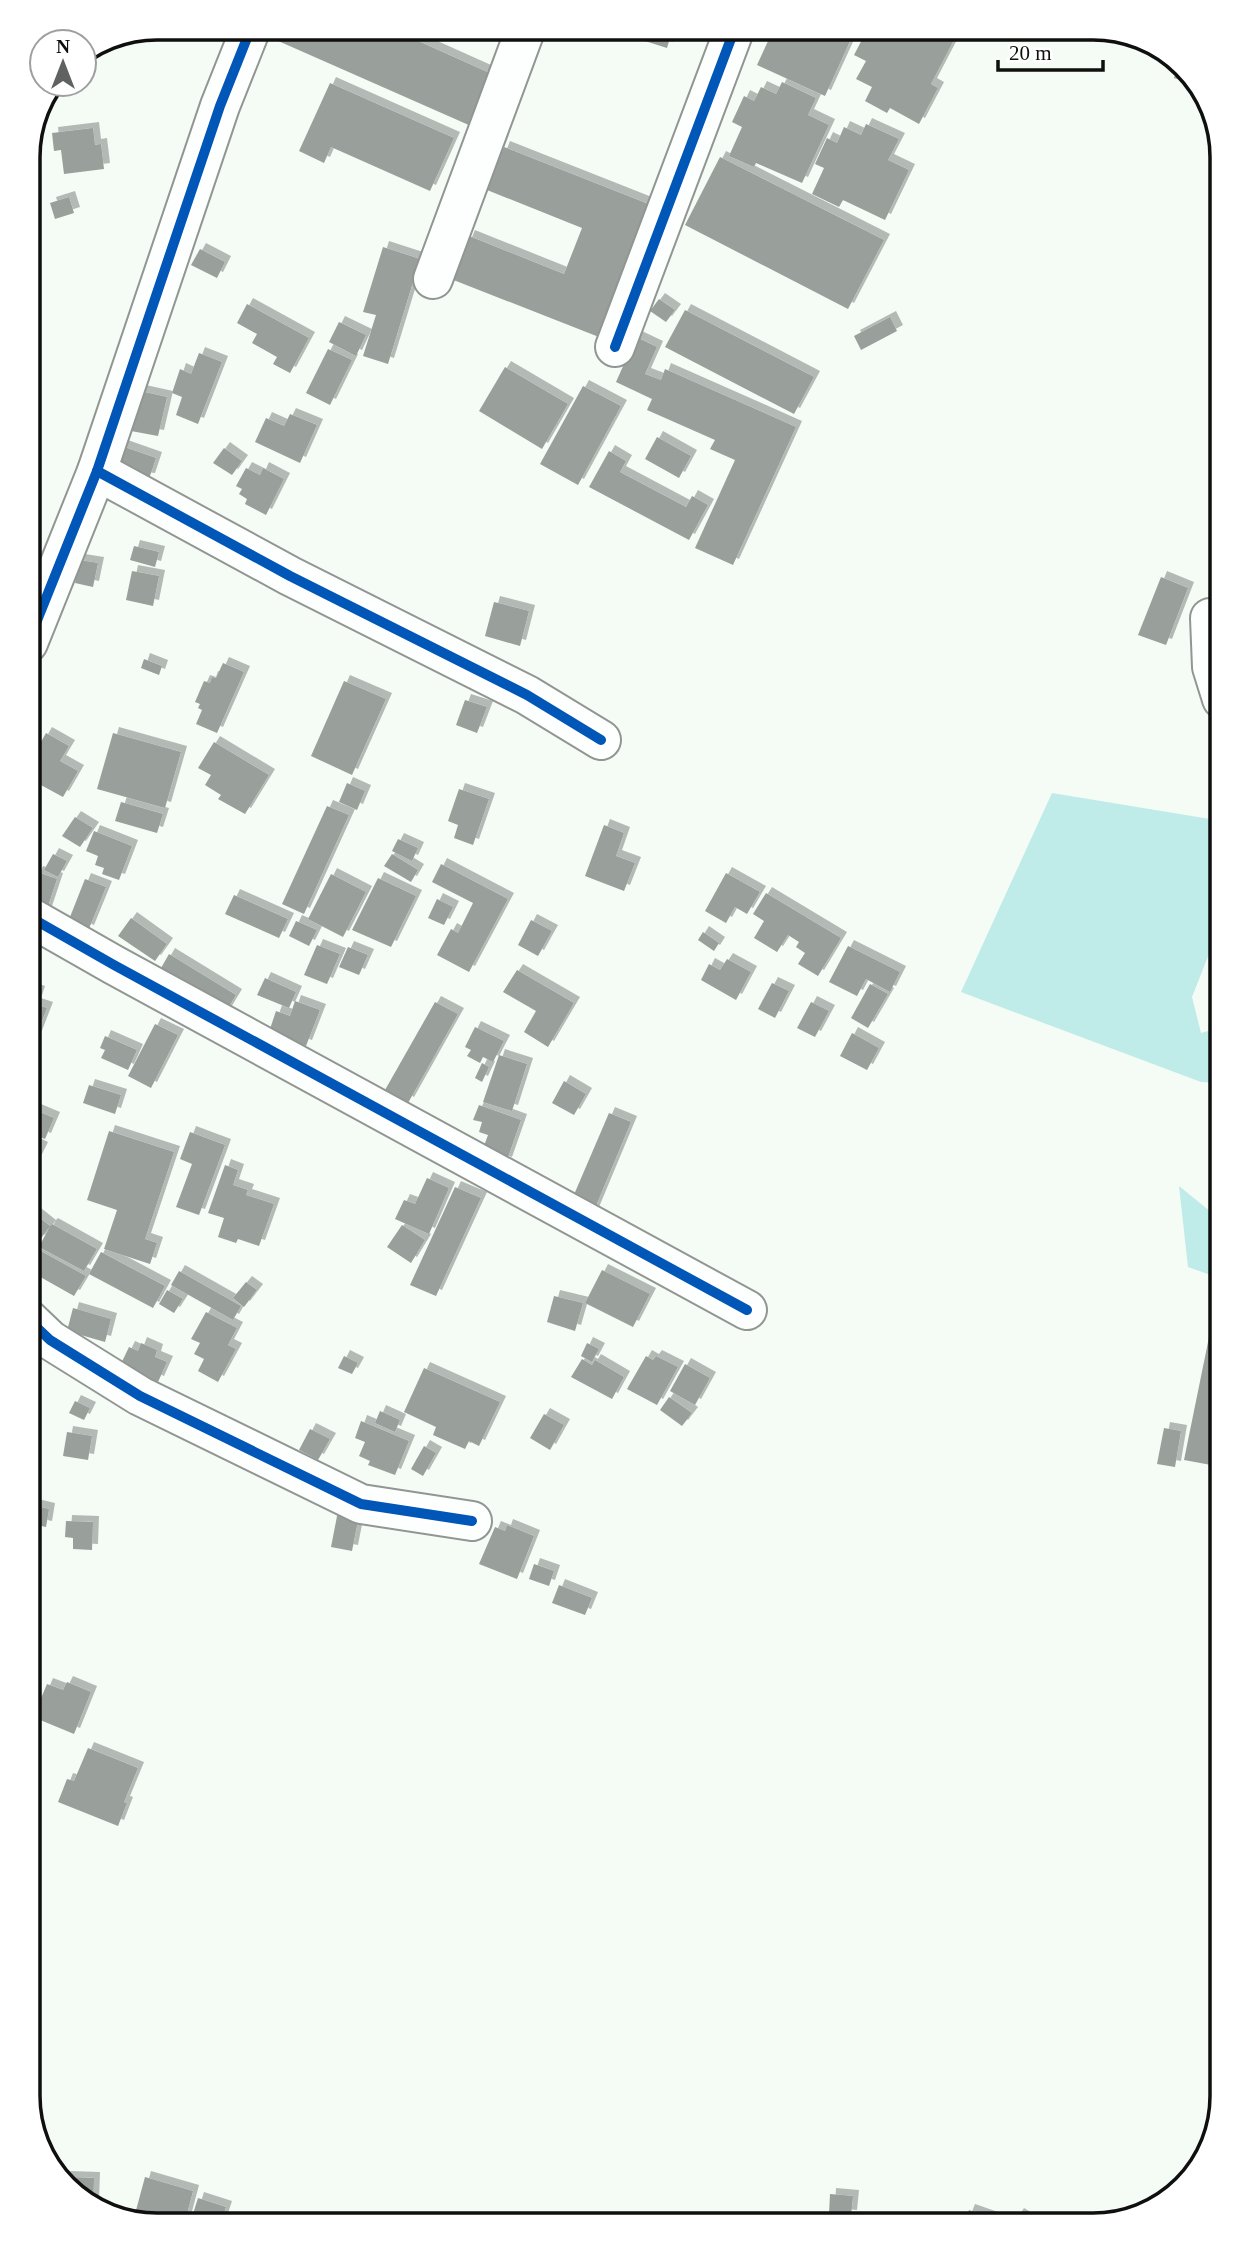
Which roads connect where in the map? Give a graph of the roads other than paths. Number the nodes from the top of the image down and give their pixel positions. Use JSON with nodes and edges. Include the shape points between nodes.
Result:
{"nodes":[{"id":1,"x":246,"y":40,"type":"edge"},
{"id":2,"x":521,"y":40,"type":"edge"},
{"id":3,"x":730,"y":41,"type":"edge"},
{"id":4,"x":433,"y":279,"type":"dead end"},
{"id":5,"x":615,"y":347,"type":"dead end"},
{"id":6,"x":97,"y":471,"type":"junction"},
{"id":7,"x":41,"y":611,"type":"edge"},
{"id":8,"x":601,"y":740,"type":"dead end"},
{"id":9,"x":41,"y":923,"type":"edge"},
{"id":10,"x":747,"y":1310,"type":"dead end"},
{"id":11,"x":40,"y":1331,"type":"edge"},
{"id":12,"x":472,"y":1521,"type":"dead end"}],
"edges":[{"from":1,"to":6,"type":"street","via":[[219,106]]},
{"from":2,"to":4,"type":"street"},
{"from":3,"to":5,"type":"street"},
{"from":6,"to":7,"type":"street"},
{"from":6,"to":8,"type":"street","via":[[290,576],[527,695]]},
{"from":9,"to":10,"type":"street"},
{"from":11,"to":12,"type":"street","via":[[140,1396],[361,1504]]}]}
